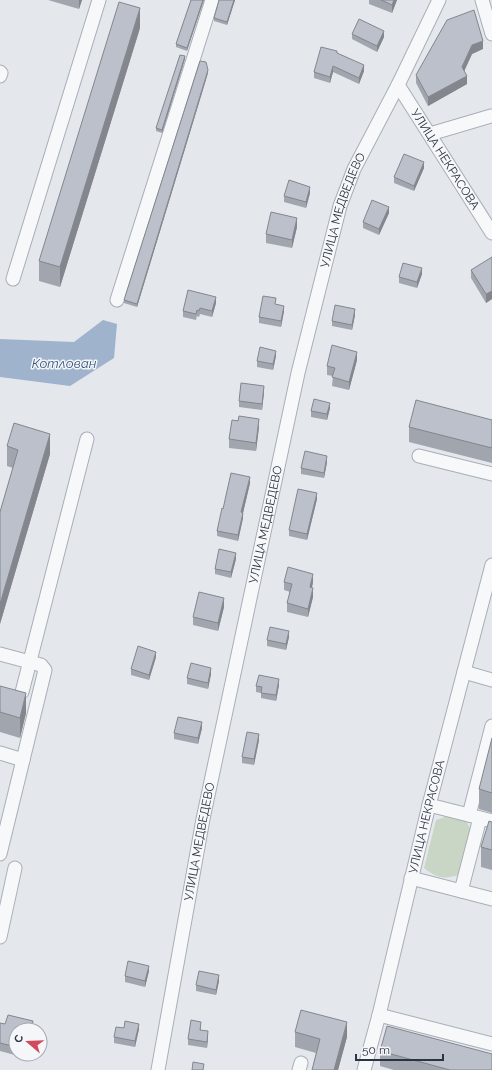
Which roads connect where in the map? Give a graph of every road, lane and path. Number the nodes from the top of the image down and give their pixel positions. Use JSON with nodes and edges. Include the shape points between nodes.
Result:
{"nodes":[{"id":1,"x":99,"y":0,"type":"edge"},
{"id":2,"x":212,"y":0,"type":"edge"},
{"id":3,"x":439,"y":0,"type":"edge"},
{"id":4,"x":482,"y":0,"type":"edge"},
{"id":5,"x":492,"y":34,"type":"edge"},
{"id":6,"x":0,"y":72,"type":"edge"},
{"id":7,"x":0,"y":76,"type":"edge"},
{"id":8,"x":398,"y":85,"type":"junction"},
{"id":9,"x":491,"y":116,"type":"edge"},
{"id":10,"x":430,"y":134,"type":"junction"},
{"id":11,"x":492,"y":233,"type":"edge"},
{"id":12,"x":14,"y":279,"type":"dead end"},
{"id":13,"x":117,"y":300,"type":"dead end"},
{"id":14,"x":87,"y":439,"type":"dead end"},
{"id":15,"x":419,"y":456,"type":"dead end"},
{"id":16,"x":492,"y":474,"type":"edge"},
{"id":17,"x":492,"y":565,"type":"edge"},
{"id":18,"x":0,"y":654,"type":"edge"},
{"id":19,"x":30,"y":662,"type":"junction"},
{"id":20,"x":464,"y":672,"type":"junction"},
{"id":21,"x":492,"y":680,"type":"edge"},
{"id":22,"x":7,"y":688,"type":"edge"},
{"id":23,"x":22,"y":692,"type":"junction"},
{"id":24,"x":39,"y":697,"type":"junction"},
{"id":25,"x":492,"y":726,"type":"edge"},
{"id":26,"x":0,"y":753,"type":"edge"},
{"id":27,"x":23,"y":760,"type":"junction"},
{"id":28,"x":429,"y":805,"type":"junction"},
{"id":29,"x":480,"y":818,"type":"edge"},
{"id":30,"x":0,"y":854,"type":"edge"},
{"id":31,"x":15,"y":868,"type":"dead end"},
{"id":32,"x":411,"y":878,"type":"junction"},
{"id":33,"x":461,"y":891,"type":"junction"},
{"id":34,"x":492,"y":899,"type":"edge"},
{"id":35,"x":0,"y":937,"type":"edge"},
{"id":36,"x":379,"y":1015,"type":"junction"},
{"id":37,"x":492,"y":1044,"type":"edge"},
{"id":38,"x":158,"y":1070,"type":"edge"},
{"id":39,"x":364,"y":1070,"type":"edge"}],
"edges":[{"from":1,"to":12,"type":"street"},
{"from":2,"to":13,"type":"street"},
{"from":3,"to":8,"type":"street","name":"УЛИЦА МЕДВЕДЕВО"},
{"from":4,"to":5,"type":"street"},
{"from":6,"to":7,"type":"street"},
{"from":8,"to":10,"type":"street","name":"УЛИЦА НЕКРАСОВА"},
{"from":8,"to":38,"type":"street","name":"УЛИЦА МЕДВЕДЕВО","via":[[354,169],[340,206],[298,373],[203,819]]},
{"from":9,"to":10,"type":"street"},
{"from":10,"to":11,"type":"street","name":"УЛИЦА НЕКРАСОВА"},
{"from":14,"to":19,"type":"street"},
{"from":15,"to":16,"type":"street"},
{"from":17,"to":20,"type":"street","name":"УЛИЦА НЕКРАСОВА"},
{"from":18,"to":19,"type":"street"},
{"from":19,"to":23,"type":"street"},
{"from":19,"to":24,"type":"street","via":[[41,665],[45,670]]},
{"from":20,"to":21,"type":"street"},
{"from":20,"to":28,"type":"street","name":"УЛИЦА НЕКРАСОВА"},
{"from":22,"to":23,"type":"street"},
{"from":23,"to":24,"type":"street"},
{"from":24,"to":27,"type":"street"},
{"from":25,"to":29,"type":"street"},
{"from":26,"to":27,"type":"street"},
{"from":27,"to":30,"type":"street"},
{"from":28,"to":29,"type":"street"},
{"from":28,"to":32,"type":"street","name":"УЛИЦА НЕКРАСОВА"},
{"from":29,"to":33,"type":"street"},
{"from":31,"to":35,"type":"street"},
{"from":32,"to":33,"type":"street"},
{"from":32,"to":36,"type":"street","name":"УЛИЦА НЕКРАСОВА"},
{"from":33,"to":34,"type":"street"},
{"from":36,"to":37,"type":"street"},
{"from":36,"to":39,"type":"street","name":"УЛИЦА НЕКРАСОВА"}]}
